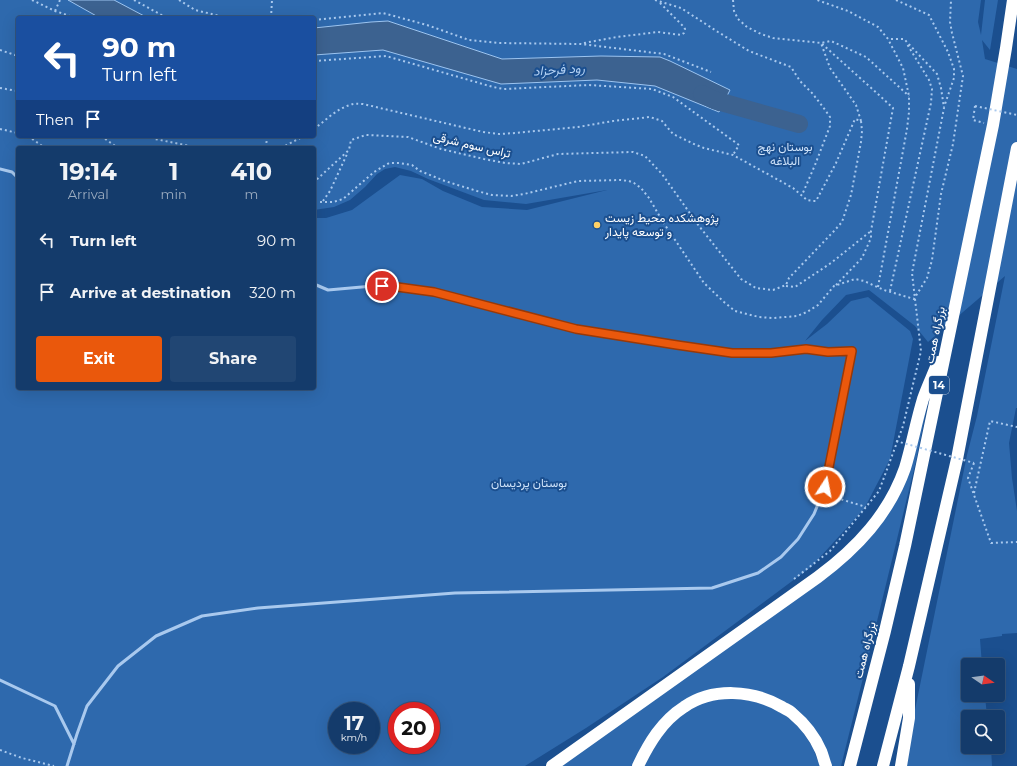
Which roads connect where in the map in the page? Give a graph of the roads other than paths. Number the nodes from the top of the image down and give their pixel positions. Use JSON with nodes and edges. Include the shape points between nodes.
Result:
{"nodes":[{"id":1,"x":1013,"y":0,"type":"edge"},
{"id":2,"x":1017,"y":148,"type":"edge"},
{"id":3,"x":0,"y":169,"type":"edge"},
{"id":4,"x":16,"y":176,"type":"edge"},
{"id":5,"x":316,"y":285,"type":"edge"},
{"id":6,"x":950,"y":332,"type":"junction"},
{"id":7,"x":909,"y":666,"type":"junction"},
{"id":8,"x":0,"y":680,"type":"edge"},
{"id":9,"x":74,"y":744,"type":"junction"},
{"id":10,"x":68,"y":765,"type":"edge"},
{"id":11,"x":552,"y":766,"type":"edge"},
{"id":12,"x":638,"y":766,"type":"edge"},
{"id":13,"x":826,"y":766,"type":"edge"},
{"id":14,"x":850,"y":766,"type":"edge"},
{"id":15,"x":882,"y":766,"type":"edge"},
{"id":16,"x":901,"y":766,"type":"edge"}],
"edges":[{"from":1,"to":6,"type":"highway","name":"بزرگراه همت","number":"14","via":[[993,125]]},
{"from":2,"to":7,"type":"highway","via":[[957,460]]},
{"from":3,"to":4,"type":"lane","via":[[12,172]]},
{"from":5,"to":9,"type":"lane","via":[[328,290],[390,286],[434,292],[576,329],[732,353],[771,353],[806,349],[828,352],[852,351],[825,487],[814,514],[798,539],[781,557],[758,573],[712,588],[455,593],[258,608],[202,616],[156,636],[118,666],[87,706]]},
{"from":6,"to":11,"type":"highway","via":[[923,399],[896,489],[886,508],[860,541],[842,559]]},
{"from":6,"to":14,"type":"highway","name":"بزرگراه همت","number":"14","via":[[905,546]]},
{"from":7,"to":15,"type":"highway"},
{"from":7,"to":16,"type":"highway","via":[[909,718]]},
{"from":8,"to":9,"type":"lane","via":[[55,706]]},
{"from":9,"to":10,"type":"lane"},
{"from":12,"to":13,"type":"highway","via":[[660,729],[684,706],[710,695],[727,693],[759,697],[791,712],[812,735]]}]}
